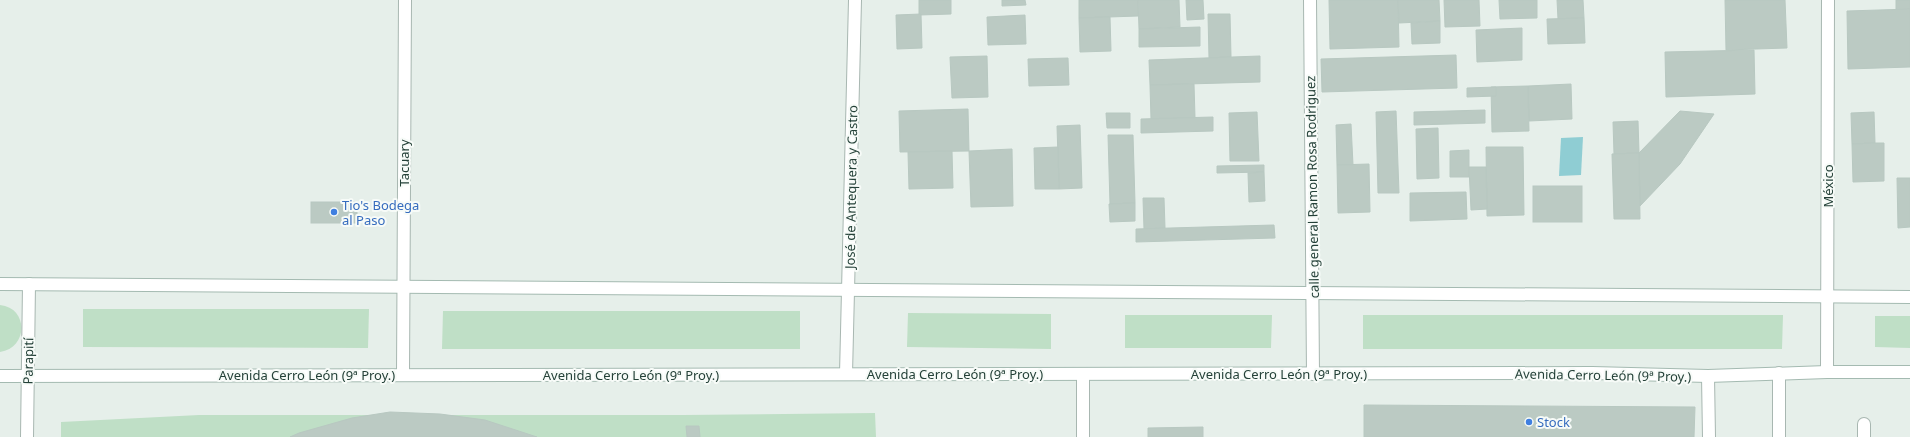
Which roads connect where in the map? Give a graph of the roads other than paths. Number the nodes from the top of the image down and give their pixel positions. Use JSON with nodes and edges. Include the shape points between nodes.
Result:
{"nodes":[{"id":1,"x":405,"y":0,"type":"edge"},
{"id":2,"x":855,"y":0,"type":"edge"},
{"id":3,"x":1310,"y":0,"type":"edge"},
{"id":4,"x":1828,"y":0,"type":"edge"},
{"id":5,"x":0,"y":284,"type":"edge"},
{"id":6,"x":29,"y":284,"type":"junction"},
{"id":7,"x":404,"y":286,"type":"junction"},
{"id":8,"x":848,"y":290,"type":"junction"},
{"id":9,"x":1313,"y":292,"type":"junction"},
{"id":10,"x":1828,"y":296,"type":"junction"},
{"id":11,"x":1910,"y":297,"type":"edge"},
{"id":12,"x":1827,"y":372,"type":"junction"},
{"id":13,"x":1910,"y":372,"type":"edge"},
{"id":14,"x":1779,"y":373,"type":"junction"},
{"id":15,"x":846,"y":374,"type":"junction"},
{"id":16,"x":1083,"y":374,"type":"junction"},
{"id":17,"x":1313,"y":374,"type":"junction"},
{"id":18,"x":403,"y":375,"type":"junction"},
{"id":19,"x":0,"y":376,"type":"edge"},
{"id":20,"x":27,"y":376,"type":"junction"},
{"id":21,"x":1708,"y":376,"type":"junction"},
{"id":22,"x":1864,"y":424,"type":"dead end"},
{"id":23,"x":27,"y":437,"type":"edge"},
{"id":24,"x":1083,"y":437,"type":"edge"},
{"id":25,"x":1709,"y":437,"type":"edge"},
{"id":26,"x":1780,"y":437,"type":"edge"},
{"id":27,"x":1864,"y":437,"type":"edge"}],
"edges":[{"from":1,"to":7,"type":"street","name":"Tacuary"},
{"from":2,"to":8,"type":"street","name":"José de Antequera y Castro"},
{"from":3,"to":9,"type":"street","name":"calle general Ramon Rosa Rodriguez"},
{"from":4,"to":10,"type":"street","name":"México"},
{"from":5,"to":6,"type":"street"},
{"from":6,"to":7,"type":"street"},
{"from":6,"to":20,"type":"street","name":"Parapití"},
{"from":7,"to":8,"type":"street"},
{"from":7,"to":18,"type":"street","name":"Tacuary"},
{"from":8,"to":9,"type":"street"},
{"from":8,"to":15,"type":"street","name":"José de Antequera y Castro"},
{"from":9,"to":10,"type":"street"},
{"from":9,"to":17,"type":"street","name":"calle general Ramon Rosa Rodriguez"},
{"from":10,"to":11,"type":"street"},
{"from":10,"to":12,"type":"street","name":"México"},
{"from":12,"to":13,"type":"street","name":"Avenida Cerro León (9ª Proy.)"},
{"from":12,"to":14,"type":"street","name":"Avenida Cerro León (9ª Proy.)"},
{"from":14,"to":21,"type":"street","name":"Avenida Cerro León (9ª Proy.)"},
{"from":14,"to":26,"type":"street"},
{"from":15,"to":16,"type":"street","name":"Avenida Cerro León (9ª Proy.)"},
{"from":15,"to":18,"type":"street","name":"Avenida Cerro León (9ª Proy.)"},
{"from":16,"to":17,"type":"street","name":"Avenida Cerro León (9ª Proy.)"},
{"from":16,"to":24,"type":"street"},
{"from":17,"to":21,"type":"street","name":"Avenida Cerro León (9ª Proy.)","via":[[1592,373]]},
{"from":18,"to":20,"type":"street","name":"Avenida Cerro León (9ª Proy.)"},
{"from":19,"to":20,"type":"street","name":"Avenida Cerro León (9ª Proy.)"},
{"from":20,"to":23,"type":"street","name":"Parapití"},
{"from":21,"to":25,"type":"street"},
{"from":22,"to":27,"type":"street"}]}
